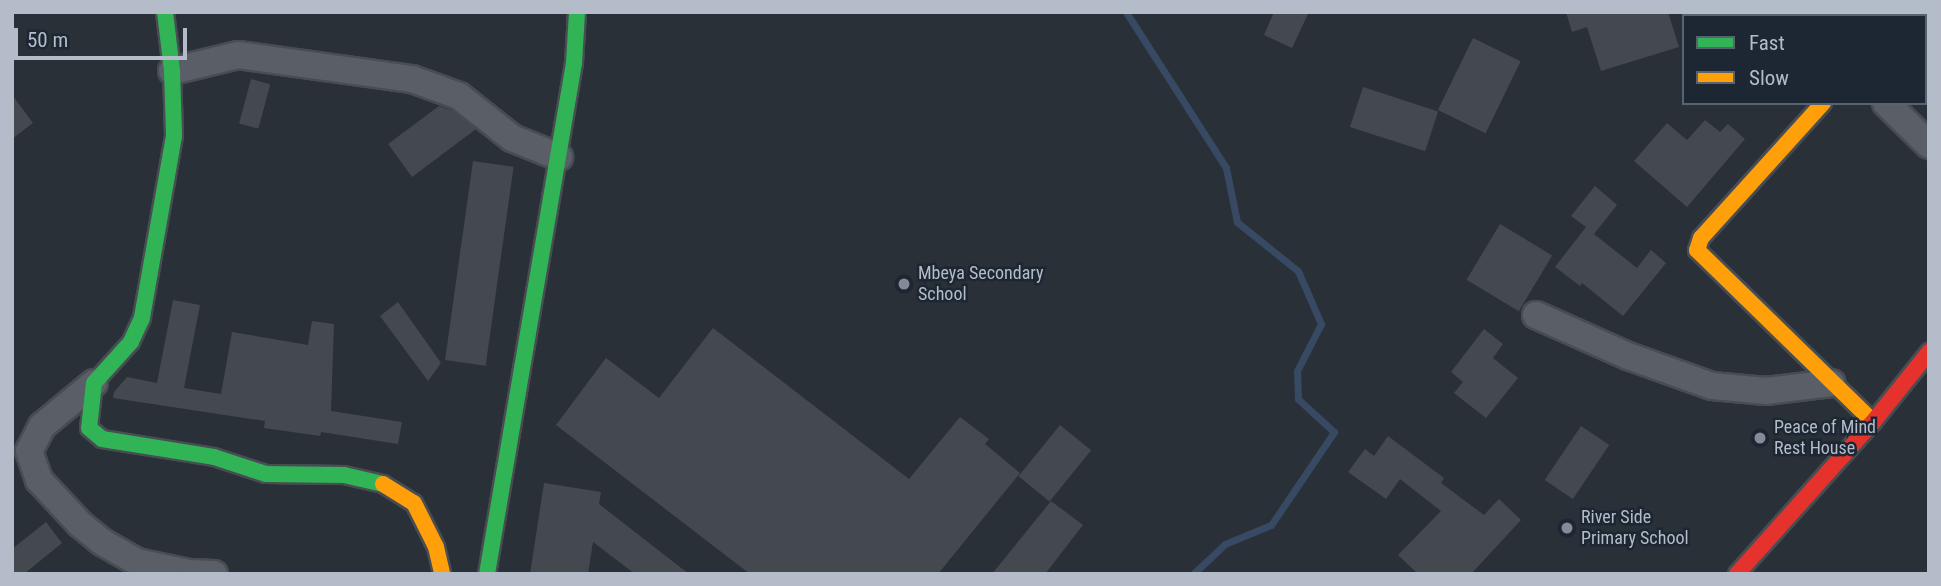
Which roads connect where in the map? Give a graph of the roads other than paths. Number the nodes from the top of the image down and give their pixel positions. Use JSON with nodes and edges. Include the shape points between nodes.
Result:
{"nodes":[{"id":1,"x":165,"y":12,"type":"edge"},
{"id":2,"x":577,"y":12,"type":"edge"},
{"id":3,"x":172,"y":71,"type":"junction"},
{"id":4,"x":1821,"y":105,"type":"edge"},
{"id":5,"x":1887,"y":105,"type":"edge"},
{"id":6,"x":1929,"y":145,"type":"edge"},
{"id":7,"x":559,"y":157,"type":"junction"},
{"id":8,"x":1536,"y":315,"type":"dead end"},
{"id":9,"x":1929,"y":352,"type":"edge"},
{"id":10,"x":94,"y":383,"type":"junction"},
{"id":11,"x":1832,"y":383,"type":"junction"},
{"id":12,"x":1874,"y":422,"type":"junction"},
{"id":13,"x":21,"y":446,"type":"edge"},
{"id":14,"x":214,"y":574,"type":"edge"},
{"id":15,"x":442,"y":574,"type":"edge"},
{"id":16,"x":487,"y":574,"type":"edge"},
{"id":17,"x":1737,"y":574,"type":"edge"}],
"edges":[{"from":1,"to":3,"type":"street"},
{"from":2,"to":7,"type":"street"},
{"from":3,"to":7,"type":"street","via":[[238,55],[412,79],[459,96],[512,138]]},
{"from":3,"to":10,"type":"street","via":[[174,136],[142,318],[131,342]]},
{"from":4,"to":11,"type":"street","via":[[1696,246],[1704,261]]},
{"from":5,"to":6,"type":"street"},
{"from":7,"to":16,"type":"street"},
{"from":8,"to":11,"type":"street","via":[[1628,356],[1712,386],[1766,391]]},
{"from":9,"to":12,"type":"street"},
{"from":10,"to":13,"type":"street"},
{"from":10,"to":15,"type":"street","via":[[88,422],[102,439],[214,457],[266,474],[344,475],[403,492],[414,503],[436,547]]},
{"from":11,"to":12,"type":"street"},
{"from":12,"to":17,"type":"street"},
{"from":13,"to":14,"type":"street","via":[[39,480],[102,542],[138,562]]}]}
